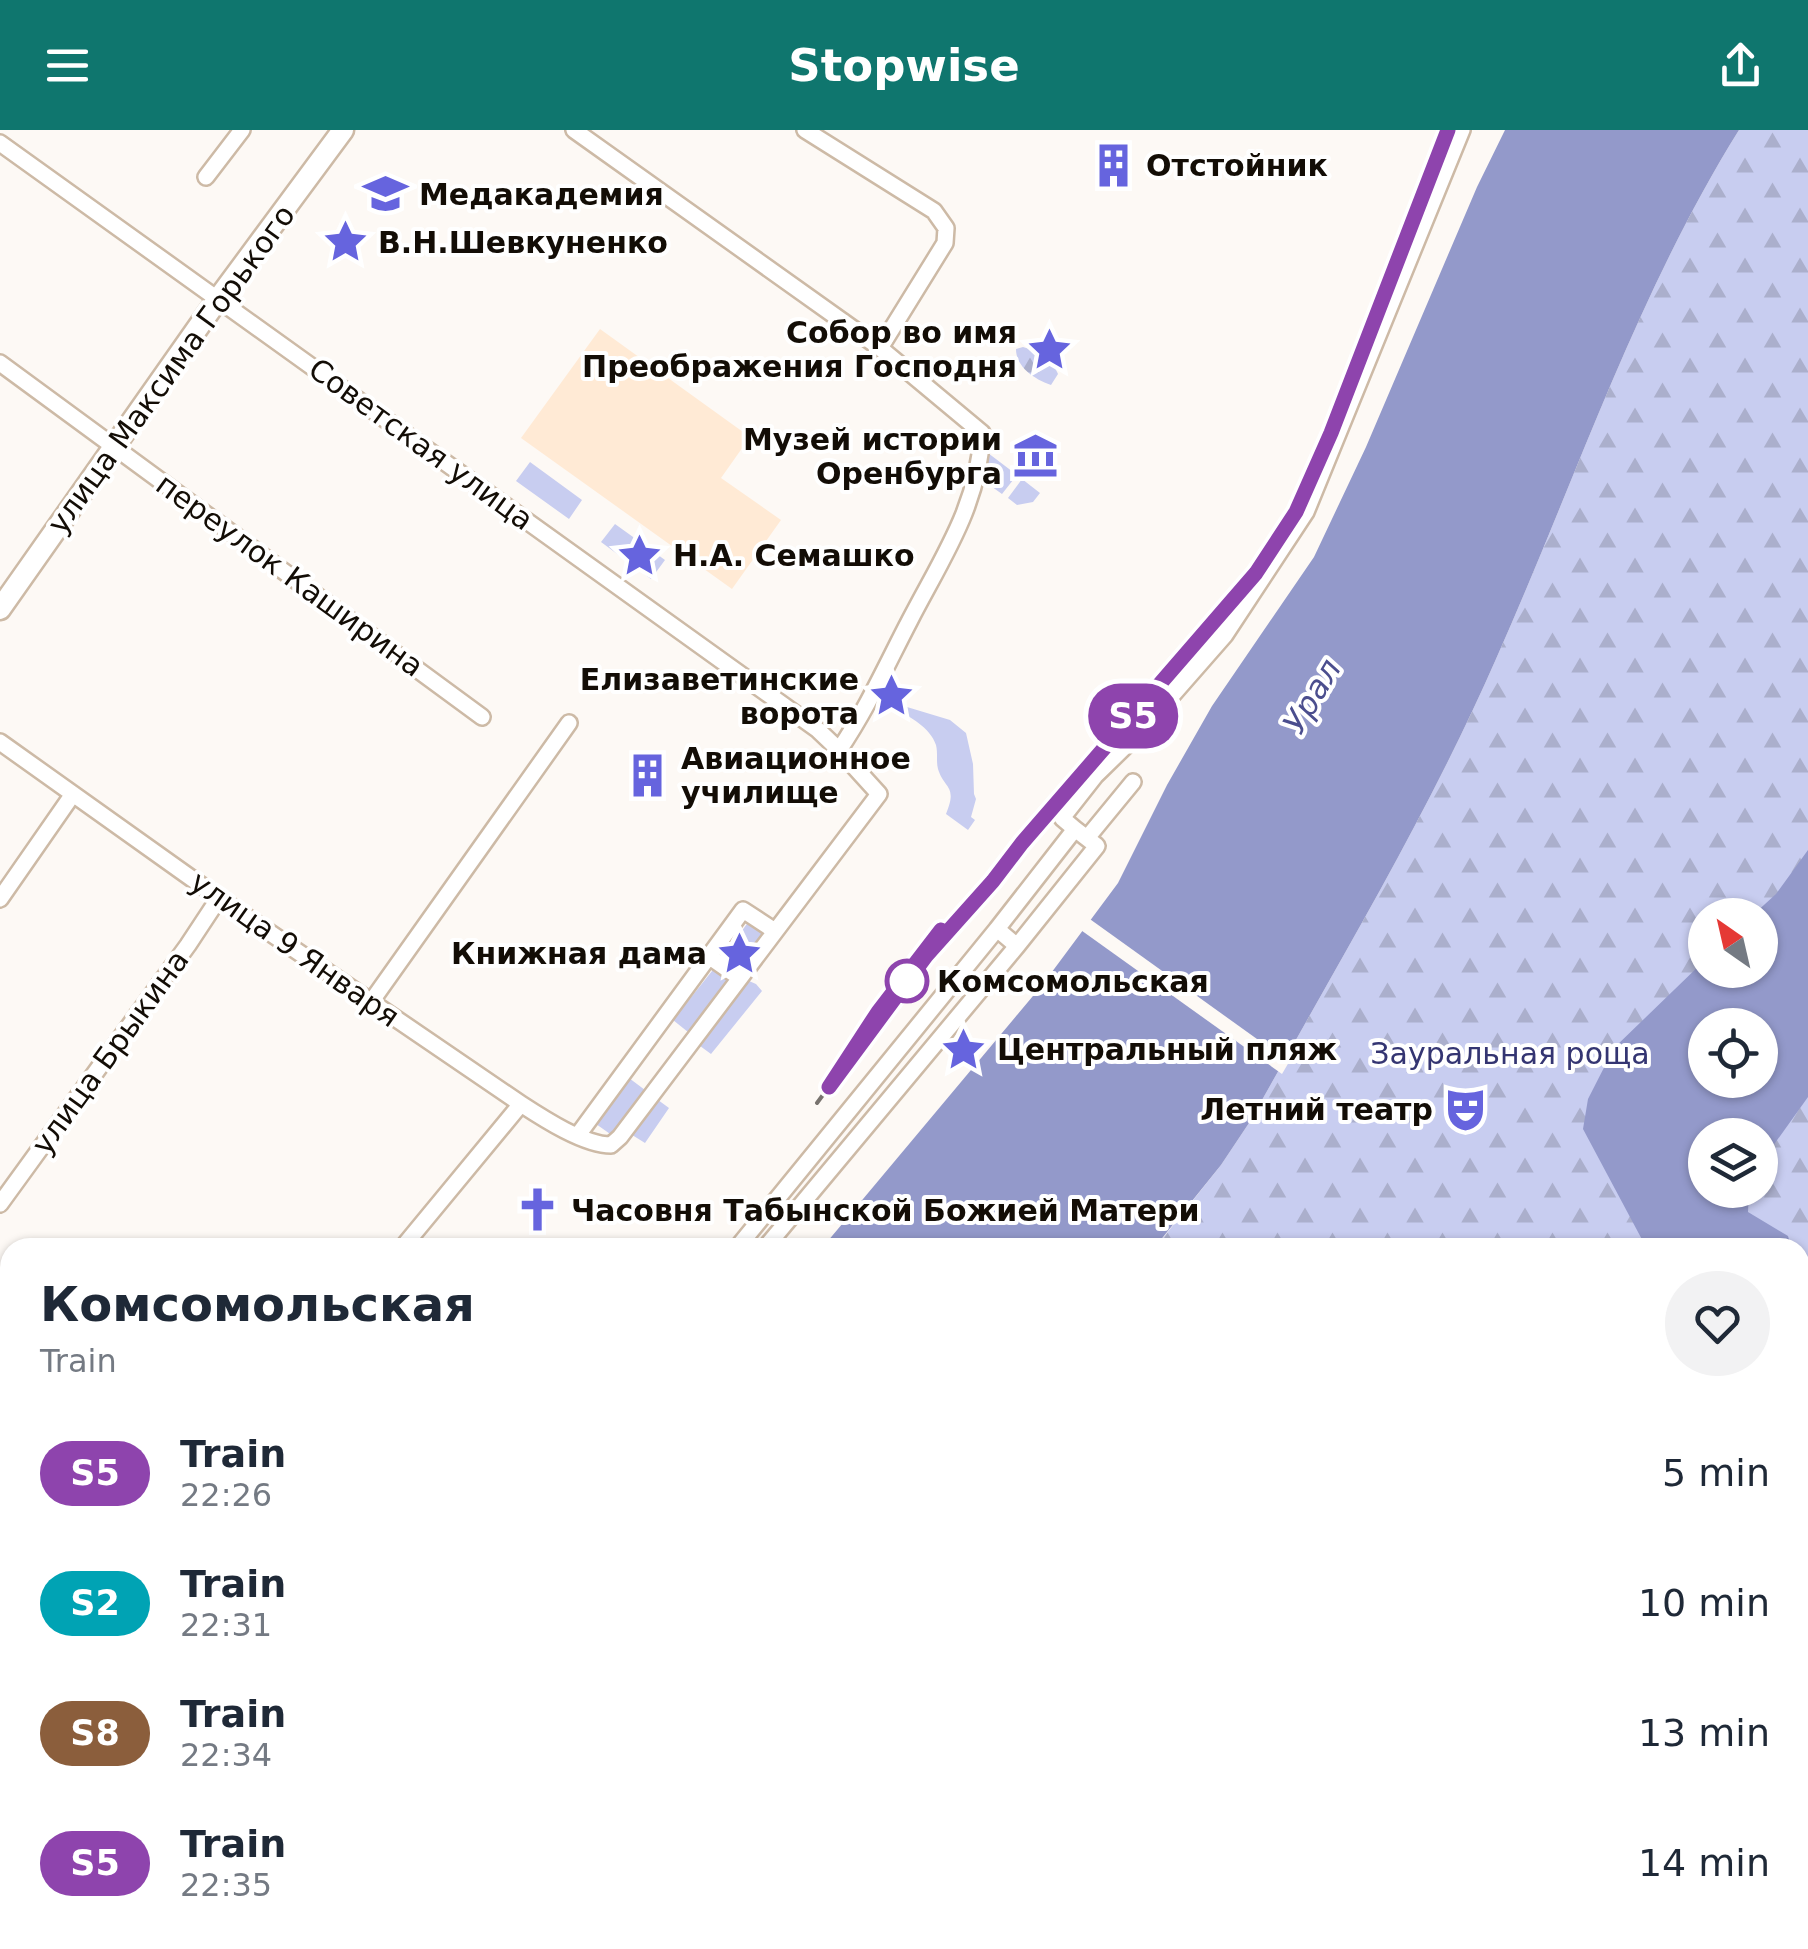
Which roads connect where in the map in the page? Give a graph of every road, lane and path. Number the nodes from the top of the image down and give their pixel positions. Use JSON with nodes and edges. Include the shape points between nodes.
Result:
{"nodes":[{"id":1,"x":242,"y":130,"type":"edge"},
{"id":2,"x":342,"y":130,"type":"edge"},
{"id":3,"x":574,"y":130,"type":"edge"},
{"id":4,"x":805,"y":130,"type":"edge"},
{"id":5,"x":1462,"y":130,"type":"edge"},
{"id":6,"x":0,"y":143,"type":"edge"},
{"id":7,"x":206,"y":176,"type":"dead end"},
{"id":8,"x":218,"y":299,"type":"junction"},
{"id":9,"x":880,"y":348,"type":"junction"},
{"id":10,"x":0,"y":363,"type":"edge"},
{"id":11,"x":114,"y":446,"type":"junction"},
{"id":12,"x":0,"y":608,"type":"edge"},
{"id":13,"x":482,"y":717,"type":"dead end"},
{"id":14,"x":570,"y":723,"type":"dead end"},
{"id":15,"x":0,"y":742,"type":"edge"},
{"id":16,"x":839,"y":750,"type":"junction"},
{"id":17,"x":1133,"y":782,"type":"dead end"},
{"id":18,"x":74,"y":794,"type":"junction"},
{"id":19,"x":1081,"y":833,"type":"junction"},
{"id":20,"x":219,"y":898,"type":"junction"},
{"id":21,"x":0,"y":899,"type":"edge"},
{"id":22,"x":997,"y":929,"type":"junction"},
{"id":23,"x":775,"y":931,"type":"junction"},
{"id":24,"x":1017,"y":946,"type":"junction"},
{"id":25,"x":710,"y":957,"type":"junction"},
{"id":26,"x":740,"y":978,"type":"junction"},
{"id":27,"x":371,"y":1002,"type":"junction"},
{"id":28,"x":937,"y":1002,"type":"junction"},
{"id":29,"x":956,"y":1018,"type":"junction"},
{"id":30,"x":656,"y":1028,"type":"junction"},
{"id":31,"x":684,"y":1049,"type":"junction"},
{"id":32,"x":630,"y":1063,"type":"junction"},
{"id":33,"x":658,"y":1084,"type":"junction"},
{"id":34,"x":520,"y":1104,"type":"junction"},
{"id":35,"x":578,"y":1135,"type":"junction"},
{"id":36,"x":814,"y":1150,"type":"junction"},
{"id":37,"x":832,"y":1164,"type":"junction"},
{"id":38,"x":0,"y":1204,"type":"edge"},
{"id":39,"x":410,"y":1238,"type":"edge"},
{"id":40,"x":749,"y":1238,"type":"edge"},
{"id":41,"x":773,"y":1238,"type":"edge"}],
"edges":[{"from":1,"to":7,"type":"street"},
{"from":2,"to":8,"type":"main road","name":"улица Максима Горького"},
{"from":3,"to":9,"type":"street"},
{"from":4,"to":9,"type":"street","via":[[934,211],[946,228],[945,243]]},
{"from":5,"to":19,"type":"street","via":[[1306,512],[1225,634],[1062,818]]},
{"from":6,"to":8,"type":"street","name":"Советская улица"},
{"from":8,"to":11,"type":"main road","name":"улица Максима Горького"},
{"from":8,"to":16,"type":"street","name":"Советская улица"},
{"from":9,"to":16,"type":"street","via":[[982,433],[976,480],[948,550]]},
{"from":10,"to":11,"type":"street","name":"переулок Каширина"},
{"from":11,"to":12,"type":"main road","name":"улица Максима Горького"},
{"from":11,"to":13,"type":"street","name":"переулок Каширина"},
{"from":14,"to":27,"type":"street"},
{"from":15,"to":18,"type":"street","name":"улица 9 Января"},
{"from":16,"to":23,"type":"street","name":"Советская улица","via":[[879,794]]},
{"from":17,"to":19,"type":"street"},
{"from":18,"to":20,"type":"street","name":"улица 9 Января"},
{"from":18,"to":21,"type":"street"},
{"from":19,"to":22,"type":"street"},
{"from":19,"to":24,"type":"street","via":[[1097,846]]},
{"from":20,"to":27,"type":"street","name":"улица 9 Января"},
{"from":20,"to":38,"type":"street","name":"улица Брыкина"},
{"from":22,"to":24,"type":"street"},
{"from":22,"to":28,"type":"street"},
{"from":23,"to":25,"type":"street","via":[[743,910]]},
{"from":23,"to":26,"type":"street"},
{"from":24,"to":29,"type":"street"},
{"from":25,"to":26,"type":"street"},
{"from":25,"to":30,"type":"street"},
{"from":26,"to":31,"type":"street"},
{"from":27,"to":34,"type":"street","name":"улица 9 Января"},
{"from":28,"to":29,"type":"street"},
{"from":28,"to":36,"type":"street"},
{"from":29,"to":37,"type":"street"},
{"from":30,"to":31,"type":"street"},
{"from":30,"to":32,"type":"street"},
{"from":31,"to":33,"type":"street"},
{"from":32,"to":33,"type":"street"},
{"from":32,"to":35,"type":"street"},
{"from":33,"to":35,"type":"street","name":"улица 9 Января","via":[[611,1145]]},
{"from":34,"to":35,"type":"street","name":"улица 9 Января"},
{"from":34,"to":39,"type":"street"},
{"from":36,"to":37,"type":"street"},
{"from":36,"to":40,"type":"street"},
{"from":37,"to":41,"type":"street"}]}
